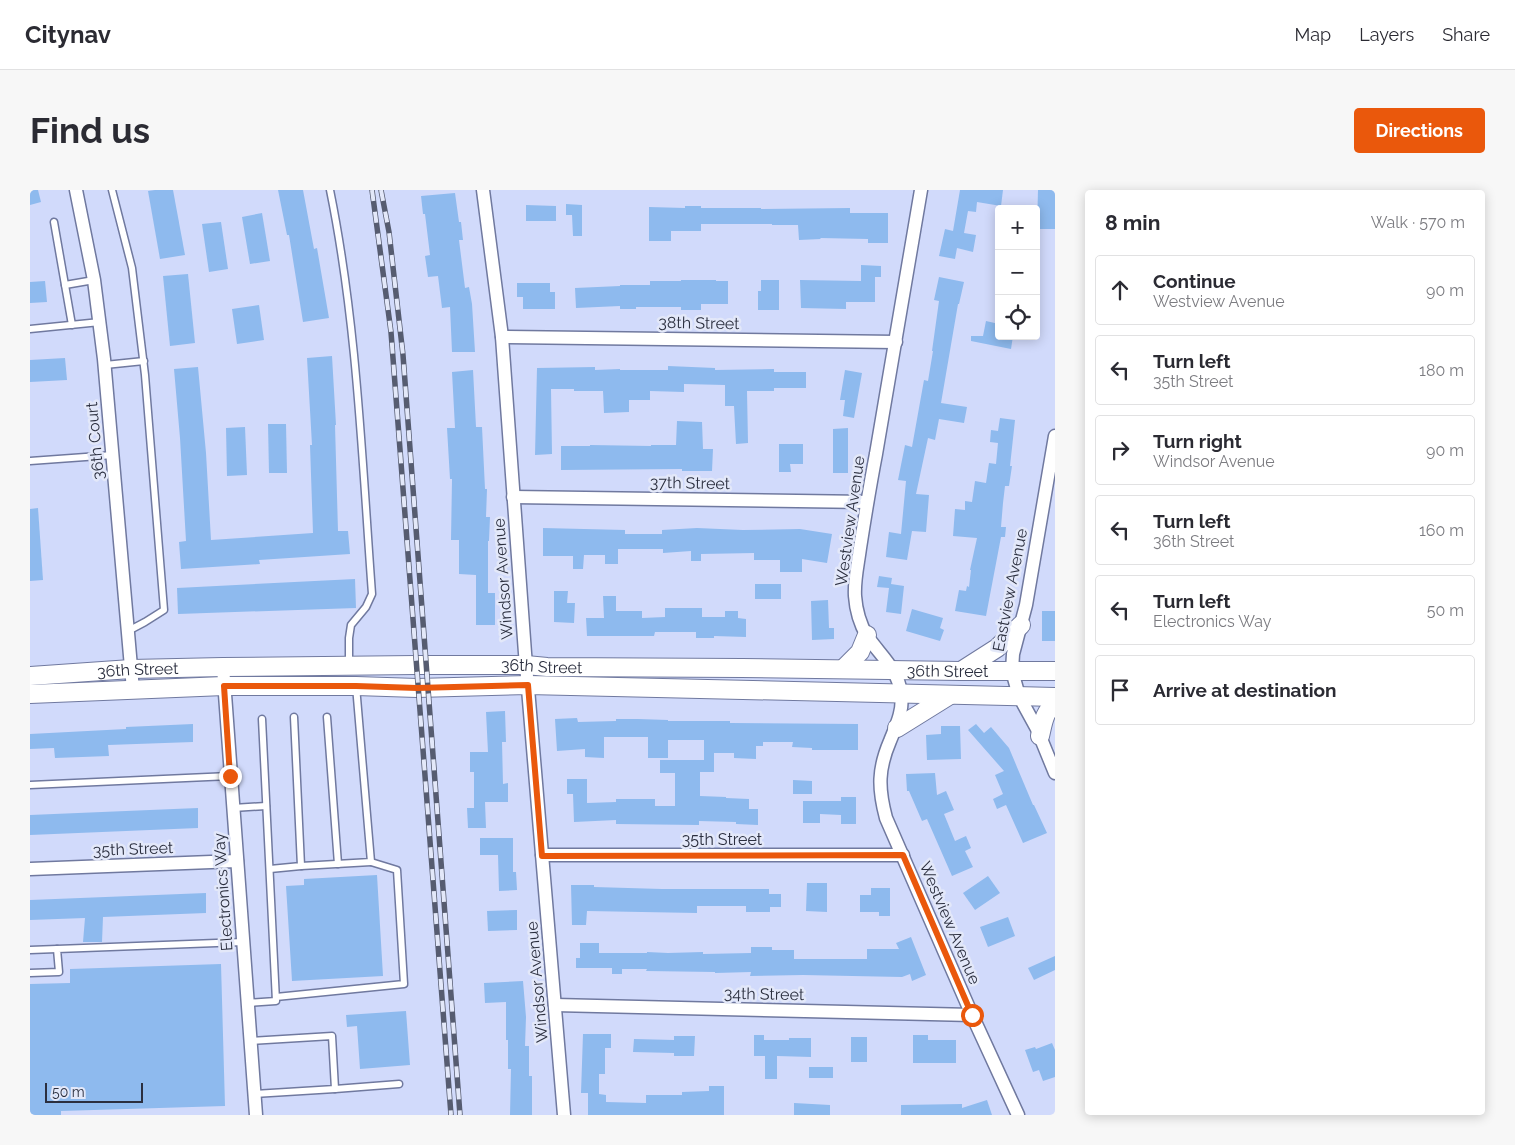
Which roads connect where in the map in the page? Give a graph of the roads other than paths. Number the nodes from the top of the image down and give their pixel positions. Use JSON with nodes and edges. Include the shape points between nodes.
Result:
{"nodes":[{"id":1,"x":76,"y":190,"type":"edge"},
{"id":2,"x":112,"y":190,"type":"edge"},
{"id":3,"x":330,"y":190,"type":"edge"},
{"id":4,"x":483,"y":190,"type":"edge"},
{"id":5,"x":921,"y":190,"type":"edge"},
{"id":6,"x":54,"y":222,"type":"dead end"},
{"id":7,"x":94,"y":280,"type":"junction"},
{"id":8,"x":65,"y":285,"type":"junction"},
{"id":9,"x":100,"y":322,"type":"junction"},
{"id":10,"x":72,"y":325,"type":"junction"},
{"id":11,"x":30,"y":329,"type":"edge"},
{"id":12,"x":502,"y":337,"type":"junction"},
{"id":13,"x":896,"y":342,"type":"junction"},
{"id":14,"x":144,"y":361,"type":"junction"},
{"id":15,"x":105,"y":365,"type":"junction"},
{"id":16,"x":1055,"y":436,"type":"edge"},
{"id":17,"x":113,"y":455,"type":"junction"},
{"id":18,"x":30,"y":461,"type":"edge"},
{"id":19,"x":514,"y":497,"type":"junction"},
{"id":20,"x":867,"y":502,"type":"junction"},
{"id":21,"x":1049,"y":511,"type":"edge"},
{"id":22,"x":1021,"y":625,"type":"junction"},
{"id":23,"x":128,"y":631,"type":"junction"},
{"id":24,"x":867,"y":635,"type":"junction"},
{"id":25,"x":526,"y":665,"type":"junction"},
{"id":26,"x":349,"y":666,"type":"junction"},
{"id":27,"x":223,"y":667,"type":"junction"},
{"id":28,"x":132,"y":669,"type":"junction"},
{"id":29,"x":843,"y":669,"type":"junction"},
{"id":30,"x":894,"y":670,"type":"junction"},
{"id":31,"x":961,"y":671,"type":"junction"},
{"id":32,"x":1012,"y":671,"type":"junction"},
{"id":33,"x":1055,"y":671,"type":"edge"},
{"id":34,"x":30,"y":676,"type":"edge"},
{"id":35,"x":528,"y":685,"type":"junction"},
{"id":36,"x":224,"y":686,"type":"junction"},
{"id":37,"x":356,"y":686,"type":"junction"},
{"id":38,"x":133,"y":690,"type":"junction"},
{"id":39,"x":30,"y":694,"type":"edge"},
{"id":40,"x":902,"y":694,"type":"junction"},
{"id":41,"x":950,"y":695,"type":"junction"},
{"id":42,"x":1020,"y":696,"type":"junction"},
{"id":43,"x":1055,"y":697,"type":"edge"},
{"id":44,"x":1055,"y":704,"type":"edge"},
{"id":45,"x":294,"y":717,"type":"dead end"},
{"id":46,"x":326,"y":717,"type":"dead end"},
{"id":47,"x":262,"y":719,"type":"dead end"},
{"id":48,"x":897,"y":728,"type":"junction"},
{"id":49,"x":1040,"y":736,"type":"junction"},
{"id":50,"x":1055,"y":773,"type":"edge"},
{"id":51,"x":230,"y":776,"type":"junction"},
{"id":52,"x":30,"y":785,"type":"edge"},
{"id":53,"x":266,"y":806,"type":"junction"},
{"id":54,"x":233,"y":808,"type":"junction"},
{"id":55,"x":903,"y":855,"type":"junction"},
{"id":56,"x":542,"y":856,"type":"junction"},
{"id":57,"x":237,"y":861,"type":"junction"},
{"id":58,"x":371,"y":862,"type":"junction"},
{"id":59,"x":338,"y":864,"type":"junction"},
{"id":60,"x":301,"y":866,"type":"junction"},
{"id":61,"x":30,"y":869,"type":"edge"},
{"id":62,"x":270,"y":869,"type":"junction"},
{"id":63,"x":243,"y":942,"type":"junction"},
{"id":64,"x":57,"y":949,"type":"junction"},
{"id":65,"x":30,"y":950,"type":"edge"},
{"id":66,"x":30,"y":973,"type":"edge"},
{"id":67,"x":276,"y":997,"type":"junction"},
{"id":68,"x":247,"y":1003,"type":"junction"},
{"id":69,"x":555,"y":1005,"type":"junction"},
{"id":70,"x":972,"y":1015,"type":"junction"},
{"id":71,"x":250,"y":1041,"type":"junction"},
{"id":72,"x":399,"y":1084,"type":"dead end"},
{"id":73,"x":335,"y":1089,"type":"junction"},
{"id":74,"x":254,"y":1094,"type":"junction"},
{"id":75,"x":256,"y":1115,"type":"edge"},
{"id":76,"x":564,"y":1115,"type":"edge"},
{"id":77,"x":1018,"y":1115,"type":"edge"}],
"edges":[{"from":1,"to":7,"type":"street","name":"36th Court"},
{"from":2,"to":14,"type":"lane","via":[[132,268]]},
{"from":3,"to":26,"type":"lane","via":[[354,355],[372,594],[351,625]]},
{"from":4,"to":12,"type":"street","name":"Windsor Avenue"},
{"from":5,"to":13,"type":"street","name":"Westview Avenue"},
{"from":6,"to":8,"type":"lane"},
{"from":7,"to":8,"type":"lane"},
{"from":7,"to":9,"type":"street","name":"36th Court"},
{"from":8,"to":10,"type":"lane"},
{"from":9,"to":10,"type":"lane"},
{"from":9,"to":15,"type":"street","name":"36th Court"},
{"from":10,"to":11,"type":"lane"},
{"from":12,"to":13,"type":"street","name":"38th Street"},
{"from":12,"to":19,"type":"street","name":"Windsor Avenue"},
{"from":13,"to":20,"type":"street","name":"Westview Avenue"},
{"from":14,"to":15,"type":"lane"},
{"from":14,"to":23,"type":"lane","via":[[164,610]]},
{"from":15,"to":17,"type":"street","name":"36th Court"},
{"from":16,"to":21,"type":"street","name":"Eastview Avenue"},
{"from":17,"to":18,"type":"lane"},
{"from":17,"to":23,"type":"street","name":"36th Court"},
{"from":19,"to":20,"type":"street","name":"37th Street"},
{"from":19,"to":25,"type":"street","name":"Windsor Avenue"},
{"from":20,"to":24,"type":"street","name":"Westview Avenue","via":[[855,596],[858,616]]},
{"from":21,"to":22,"type":"street","name":"Eastview Avenue"},
{"from":22,"to":31,"type":"street","via":[[997,648]]},
{"from":22,"to":32,"type":"street","name":"Eastview Avenue"},
{"from":23,"to":28,"type":"street","name":"36th Court"},
{"from":24,"to":29,"type":"street","via":[[860,652]]},
{"from":24,"to":30,"type":"street","name":"Westview Avenue"},
{"from":25,"to":26,"type":"street","name":"36th Street"},
{"from":25,"to":29,"type":"street","name":"36th Street","via":[[547,668]]},
{"from":25,"to":35,"type":"street","name":"Windsor Avenue"},
{"from":26,"to":27,"type":"street","name":"36th Street"},
{"from":27,"to":28,"type":"street","name":"36th Street"},
{"from":27,"to":36,"type":"street","name":"Electronics Way"},
{"from":28,"to":34,"type":"street","name":"36th Street"},
{"from":28,"to":38,"type":"street","name":"36th Court"},
{"from":29,"to":30,"type":"street","name":"36th Street"},
{"from":30,"to":31,"type":"street","name":"36th Street"},
{"from":30,"to":40,"type":"street","name":"Westview Avenue"},
{"from":31,"to":32,"type":"street","name":"36th Street"},
{"from":32,"to":33,"type":"street","name":"36th Street"},
{"from":32,"to":42,"type":"street","name":"Eastview Avenue"},
{"from":35,"to":37,"type":"street","name":"36th Street"},
{"from":35,"to":40,"type":"street","name":"36th Street"},
{"from":35,"to":56,"type":"street","name":"Windsor Avenue"},
{"from":36,"to":37,"type":"street","name":"36th Street"},
{"from":36,"to":38,"type":"street","name":"36th Street"},
{"from":36,"to":51,"type":"street","name":"Electronics Way"},
{"from":37,"to":58,"type":"lane"},
{"from":38,"to":39,"type":"street","name":"36th Street"},
{"from":40,"to":41,"type":"street","name":"36th Street"},
{"from":40,"to":48,"type":"street","name":"Westview Avenue"},
{"from":41,"to":42,"type":"street","name":"36th Street"},
{"from":41,"to":48,"type":"street"},
{"from":42,"to":43,"type":"street","name":"36th Street"},
{"from":42,"to":49,"type":"street","name":"Eastview Avenue"},
{"from":44,"to":49,"type":"street","via":[[1048,708]]},
{"from":45,"to":60,"type":"lane"},
{"from":46,"to":59,"type":"lane"},
{"from":47,"to":53,"type":"lane"},
{"from":48,"to":55,"type":"street","name":"Westview Avenue","via":[[880,776],[880,798]]},
{"from":49,"to":50,"type":"street","name":"Eastview Avenue"},
{"from":51,"to":52,"type":"lane"},
{"from":51,"to":54,"type":"street","name":"Electronics Way"},
{"from":53,"to":54,"type":"lane"},
{"from":53,"to":62,"type":"lane"},
{"from":54,"to":57,"type":"street","name":"Electronics Way"},
{"from":55,"to":56,"type":"street","name":"35th Street"},
{"from":55,"to":70,"type":"street","name":"Westview Avenue"},
{"from":56,"to":69,"type":"street","name":"Windsor Avenue"},
{"from":57,"to":61,"type":"street","name":"35th Street"},
{"from":57,"to":63,"type":"street","name":"Electronics Way"},
{"from":58,"to":59,"type":"lane"},
{"from":58,"to":67,"type":"lane","via":[[396,870],[404,984]]},
{"from":59,"to":60,"type":"lane"},
{"from":60,"to":62,"type":"lane"},
{"from":62,"to":67,"type":"lane"},
{"from":63,"to":64,"type":"lane"},
{"from":63,"to":68,"type":"street","name":"Electronics Way"},
{"from":64,"to":65,"type":"lane"},
{"from":64,"to":66,"type":"lane","via":[[59,972]]},
{"from":67,"to":68,"type":"lane","via":[[276,1001]]},
{"from":68,"to":71,"type":"street","name":"Electronics Way"},
{"from":69,"to":70,"type":"street","name":"34th Street"},
{"from":69,"to":76,"type":"street","name":"Windsor Avenue"},
{"from":70,"to":77,"type":"street","name":"Westview Avenue"},
{"from":71,"to":73,"type":"lane","via":[[332,1036]]},
{"from":71,"to":74,"type":"street","name":"Electronics Way"},
{"from":72,"to":73,"type":"lane"},
{"from":73,"to":74,"type":"lane"},
{"from":74,"to":75,"type":"street","name":"Electronics Way"}]}
